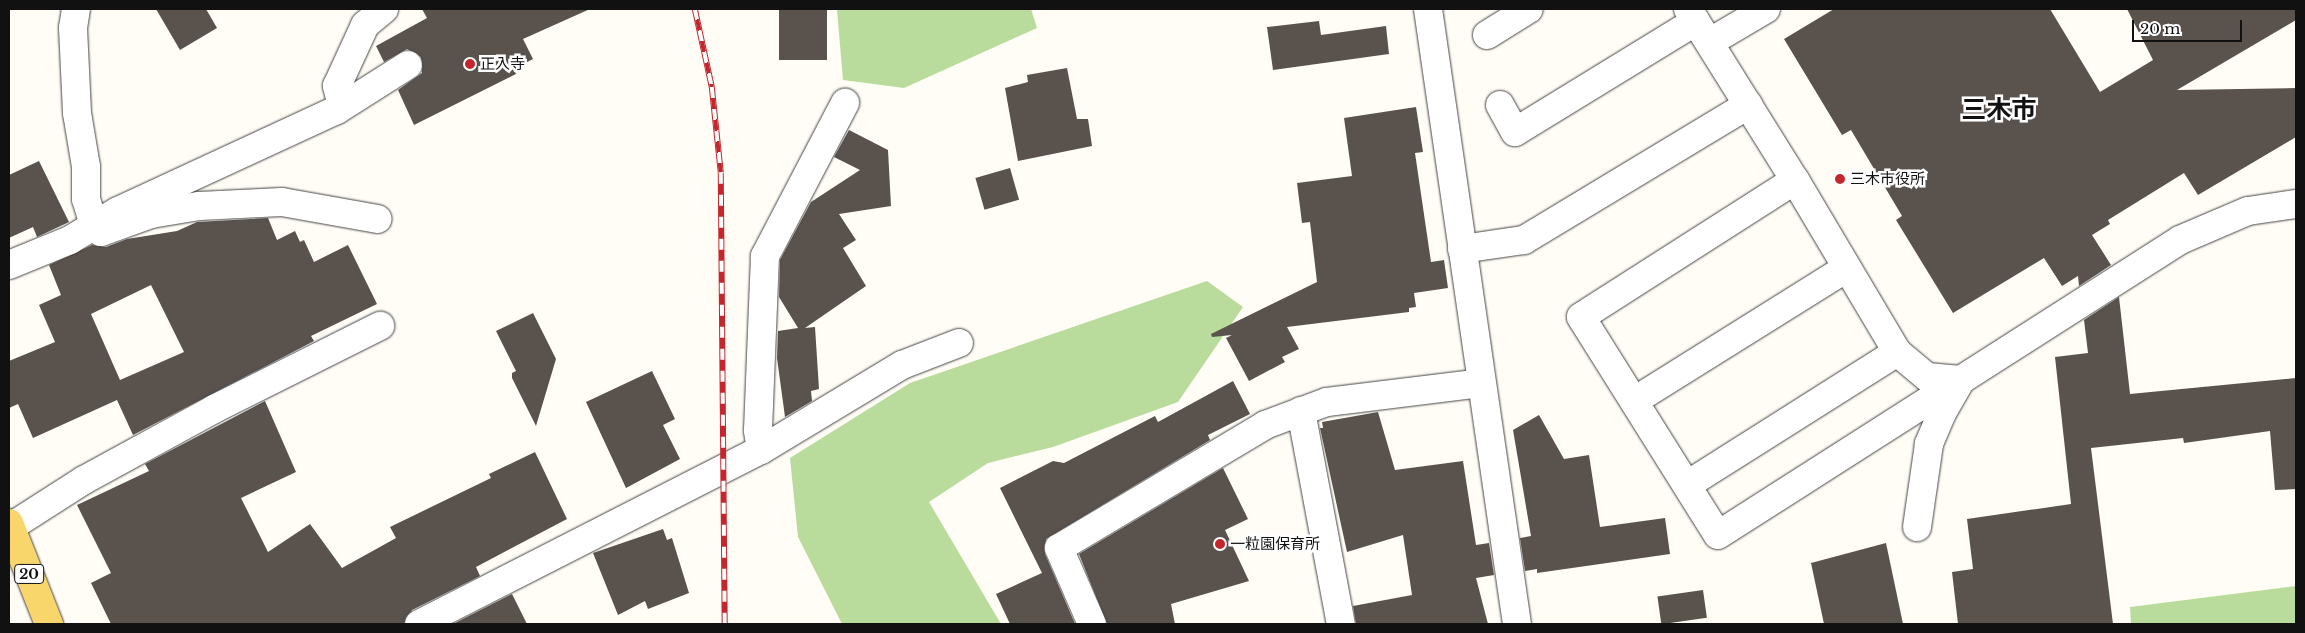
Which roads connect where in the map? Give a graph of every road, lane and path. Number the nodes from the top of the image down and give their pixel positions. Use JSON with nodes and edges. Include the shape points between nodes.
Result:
{"nodes":[{"id":1,"x":76,"y":9,"type":"edge"},
{"id":2,"x":384,"y":9,"type":"edge"},
{"id":3,"x":1428,"y":9,"type":"edge"},
{"id":4,"x":1530,"y":9,"type":"edge"},
{"id":5,"x":1766,"y":9,"type":"edge"},
{"id":6,"x":1698,"y":24,"type":"edge"},
{"id":7,"x":1487,"y":35,"type":"dead end"},
{"id":8,"x":408,"y":65,"type":"dead end"},
{"id":9,"x":845,"y":103,"type":"dead end"},
{"id":10,"x":1500,"y":105,"type":"dead end"},
{"id":11,"x":1748,"y":105,"type":"junction"},
{"id":12,"x":342,"y":106,"type":"junction"},
{"id":13,"x":1796,"y":180,"type":"junction"},
{"id":14,"x":2296,"y":204,"type":"edge"},
{"id":15,"x":377,"y":219,"type":"dead end"},
{"id":16,"x":94,"y":226,"type":"junction"},
{"id":17,"x":1462,"y":249,"type":"junction"},
{"id":18,"x":9,"y":265,"type":"edge"},
{"id":19,"x":1847,"y":268,"type":"junction"},
{"id":20,"x":380,"y":326,"type":"dead end"},
{"id":21,"x":960,"y":343,"type":"dead end"},
{"id":22,"x":1897,"y":352,"type":"junction"},
{"id":23,"x":1961,"y":380,"type":"junction"},
{"id":24,"x":1481,"y":383,"type":"junction"},
{"id":25,"x":1634,"y":401,"type":"junction"},
{"id":26,"x":1302,"y":411,"type":"junction"},
{"id":27,"x":761,"y":450,"type":"junction"},
{"id":28,"x":1687,"y":485,"type":"junction"},
{"id":29,"x":9,"y":526,"type":"edge"},
{"id":30,"x":1917,"y":527,"type":"dead end"},
{"id":31,"x":49,"y":624,"type":"edge"},
{"id":32,"x":419,"y":624,"type":"edge"},
{"id":33,"x":1092,"y":624,"type":"edge"},
{"id":34,"x":1341,"y":624,"type":"edge"},
{"id":35,"x":1517,"y":624,"type":"edge"}],
"edges":[{"from":1,"to":16,"type":"street","via":[[73,28],[77,113],[86,167],[86,199]]},
{"from":2,"to":12,"type":"street","via":[[365,26],[337,86]]},
{"from":3,"to":17,"type":"street"},
{"from":4,"to":7,"type":"street"},
{"from":5,"to":6,"type":"street"},
{"from":6,"to":10,"type":"street","via":[[1515,132]]},
{"from":6,"to":11,"type":"street"},
{"from":8,"to":12,"type":"street"},
{"from":9,"to":27,"type":"street","via":[[765,256],[758,430]]},
{"from":11,"to":13,"type":"street"},
{"from":11,"to":17,"type":"street","via":[[1524,240]]},
{"from":12,"to":16,"type":"street","via":[[118,211]]},
{"from":13,"to":19,"type":"street"},
{"from":13,"to":25,"type":"street","via":[[1581,317]]},
{"from":14,"to":23,"type":"street","via":[[2248,210],[2180,240]]},
{"from":15,"to":16,"type":"street","via":[[282,202],[199,206],[150,214],[101,232]]},
{"from":16,"to":18,"type":"street","via":[[70,240]]},
{"from":17,"to":24,"type":"street"},
{"from":19,"to":22,"type":"street"},
{"from":19,"to":25,"type":"street"},
{"from":20,"to":29,"type":"street","via":[[214,409],[84,480]]},
{"from":21,"to":27,"type":"street","via":[[902,365]]},
{"from":22,"to":23,"type":"street","via":[[1927,377]]},
{"from":22,"to":28,"type":"street"},
{"from":23,"to":28,"type":"street","via":[[1718,535]]},
{"from":23,"to":30,"type":"street","via":[[1929,444]]},
{"from":24,"to":26,"type":"street","via":[[1327,402]]},
{"from":24,"to":35,"type":"street"},
{"from":25,"to":28,"type":"street"},
{"from":26,"to":33,"type":"street","via":[[1265,425],[1059,548]]},
{"from":26,"to":34,"type":"street"},
{"from":27,"to":32,"type":"street"},
{"from":29,"to":31,"type":"main road","number":"20"}]}
